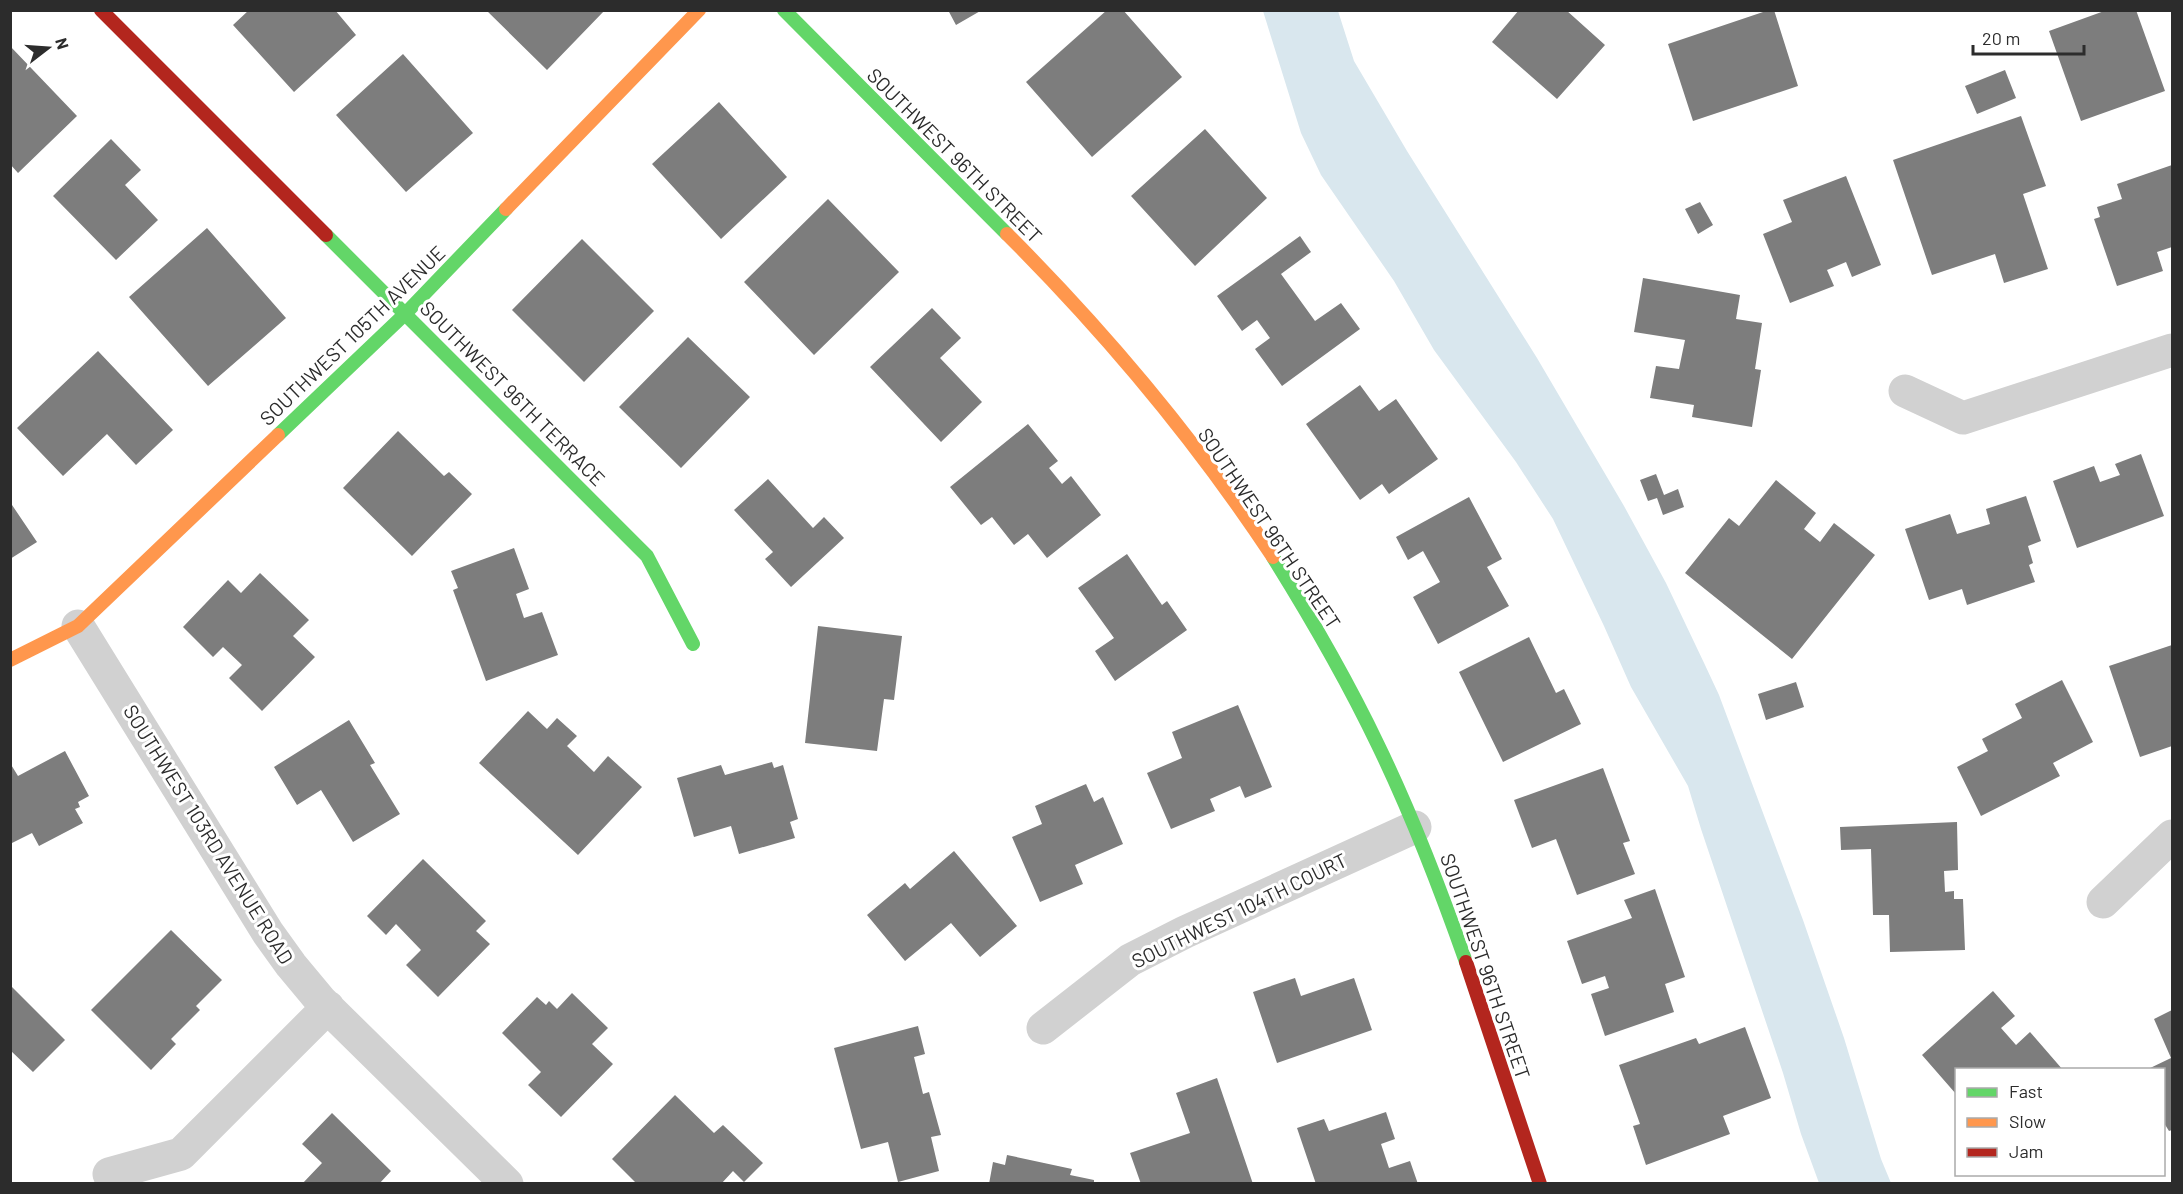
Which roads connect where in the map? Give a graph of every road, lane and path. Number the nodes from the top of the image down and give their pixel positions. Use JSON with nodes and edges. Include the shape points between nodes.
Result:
{"nodes":[{"id":1,"x":101,"y":10,"type":"edge"},
{"id":2,"x":699,"y":10,"type":"edge"},
{"id":3,"x":784,"y":10,"type":"edge"},
{"id":4,"x":406,"y":313,"type":"junction"},
{"id":5,"x":2172,"y":350,"type":"edge"},
{"id":6,"x":1905,"y":392,"type":"dead end"},
{"id":7,"x":78,"y":626,"type":"junction"},
{"id":8,"x":693,"y":644,"type":"dead end"},
{"id":9,"x":10,"y":660,"type":"edge"},
{"id":10,"x":1415,"y":827,"type":"junction"},
{"id":11,"x":2172,"y":837,"type":"edge"},
{"id":12,"x":2103,"y":902,"type":"dead end"},
{"id":13,"x":328,"y":1007,"type":"junction"},
{"id":14,"x":1043,"y":1028,"type":"dead end"},
{"id":15,"x":109,"y":1174,"type":"dead end"},
{"id":16,"x":507,"y":1184,"type":"edge"},
{"id":17,"x":1540,"y":1184,"type":"edge"}],
"edges":[{"from":1,"to":4,"type":"street","name":"SOUTHWEST 96TH TERRACE"},
{"from":2,"to":4,"type":"street","name":"SOUTHWEST 105TH AVENUE"},
{"from":3,"to":10,"type":"street","name":"SOUTHWEST 96TH STREET","via":[[1050,277],[1173,417],[1304,608],[1380,747]]},
{"from":4,"to":7,"type":"street","name":"SOUTHWEST 105TH AVENUE"},
{"from":4,"to":8,"type":"street","name":"SOUTHWEST 96TH TERRACE","via":[[647,556]]},
{"from":5,"to":6,"type":"street","via":[[1963,418]]},
{"from":7,"to":9,"type":"street","name":"SOUTHWEST 105TH AVENUE"},
{"from":7,"to":13,"type":"street","name":"SOUTHWEST 103RD AVENUE ROAD","via":[[268,933]]},
{"from":10,"to":14,"type":"street","name":"SOUTHWEST 104TH COURT","via":[[1130,960]]},
{"from":10,"to":17,"type":"street","name":"SOUTHWEST 96TH STREET","via":[[1467,966]]},
{"from":11,"to":12,"type":"street"},
{"from":13,"to":15,"type":"street","via":[[182,1154]]},
{"from":13,"to":16,"type":"street","name":"SOUTHWEST 103RD AVENUE ROAD"}]}
